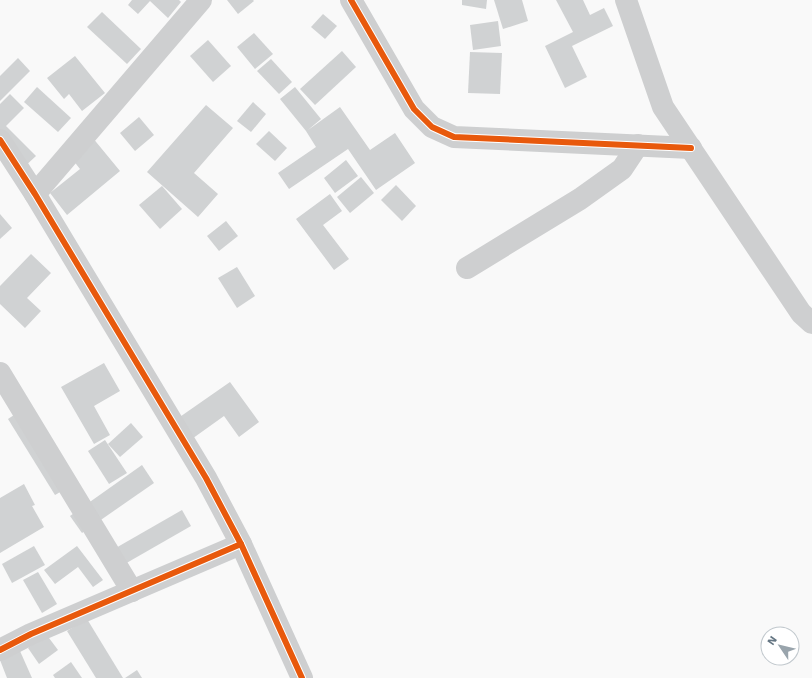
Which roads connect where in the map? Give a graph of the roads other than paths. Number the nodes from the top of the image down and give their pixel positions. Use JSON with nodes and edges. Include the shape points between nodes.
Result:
{"nodes":[{"id":1,"x":201,"y":0,"type":"edge"},
{"id":2,"x":351,"y":0,"type":"edge"},
{"id":3,"x":626,"y":0,"type":"edge"},
{"id":4,"x":0,"y":140,"type":"edge"},
{"id":5,"x":638,"y":145,"type":"junction"},
{"id":6,"x":691,"y":148,"type":"junction"},
{"id":7,"x":35,"y":194,"type":"junction"},
{"id":8,"x":467,"y":268,"type":"dead end"},
{"id":9,"x":812,"y":323,"type":"edge"},
{"id":10,"x":0,"y":373,"type":"edge"},
{"id":11,"x":241,"y":544,"type":"junction"},
{"id":12,"x":132,"y":591,"type":"junction"},
{"id":13,"x":0,"y":650,"type":"edge"},
{"id":14,"x":302,"y":678,"type":"edge"}],
"edges":[{"from":1,"to":7,"type":"street"},
{"from":2,"to":5,"type":"street","via":[[414,109],[432,127],[454,137]]},
{"from":3,"to":6,"type":"street","via":[[664,107]]},
{"from":4,"to":7,"type":"street"},
{"from":5,"to":6,"type":"street"},
{"from":5,"to":8,"type":"street","via":[[622,170],[580,199]]},
{"from":6,"to":9,"type":"street","via":[[801,313]]},
{"from":7,"to":11,"type":"street","via":[[206,478]]},
{"from":10,"to":12,"type":"street"},
{"from":11,"to":12,"type":"street"},
{"from":11,"to":14,"type":"street"},
{"from":12,"to":13,"type":"street"}]}
